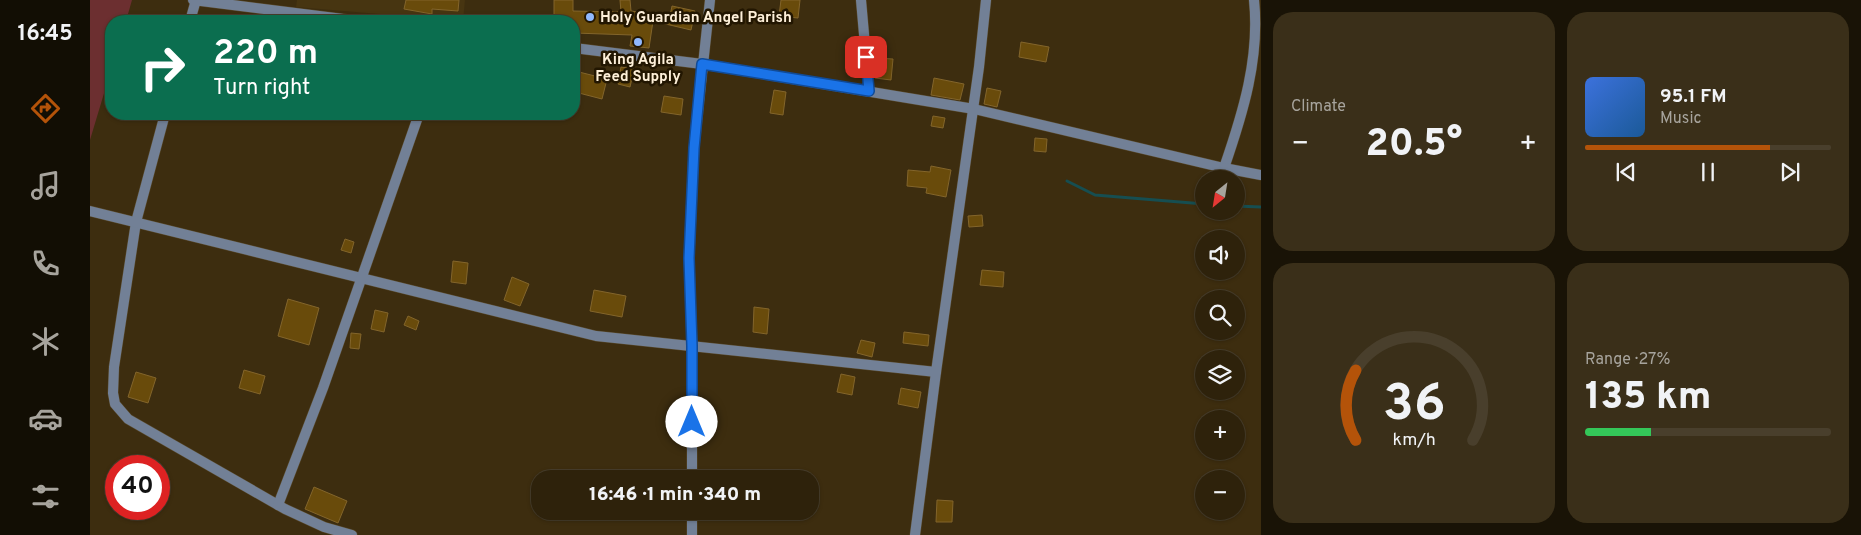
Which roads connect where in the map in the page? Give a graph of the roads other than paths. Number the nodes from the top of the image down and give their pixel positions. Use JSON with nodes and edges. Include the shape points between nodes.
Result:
{"nodes":[{"id":1,"x":194,"y":0,"type":"edge"},
{"id":2,"x":710,"y":0,"type":"edge"},
{"id":3,"x":861,"y":0,"type":"edge"},
{"id":4,"x":986,"y":0,"type":"edge"},
{"id":5,"x":1254,"y":0,"type":"edge"},
{"id":6,"x":191,"y":15,"type":"edge"},
{"id":7,"x":313,"y":15,"type":"edge"},
{"id":8,"x":580,"y":49,"type":"edge"},
{"id":9,"x":702,"y":64,"type":"junction"},
{"id":10,"x":869,"y":91,"type":"junction"},
{"id":11,"x":974,"y":109,"type":"junction"},
{"id":12,"x":163,"y":120,"type":"edge"},
{"id":13,"x":417,"y":120,"type":"edge"},
{"id":14,"x":1224,"y":168,"type":"junction"},
{"id":15,"x":1261,"y":175,"type":"edge"},
{"id":16,"x":90,"y":211,"type":"edge"},
{"id":17,"x":136,"y":222,"type":"junction"},
{"id":18,"x":362,"y":278,"type":"junction"},
{"id":19,"x":692,"y":346,"type":"junction"},
{"id":20,"x":936,"y":372,"type":"junction"},
{"id":21,"x":692,"y":470,"type":"edge"},
{"id":22,"x":278,"y":505,"type":"junction"},
{"id":23,"x":692,"y":520,"type":"edge"},
{"id":24,"x":352,"y":535,"type":"edge"},
{"id":25,"x":692,"y":535,"type":"edge"},
{"id":26,"x":915,"y":535,"type":"edge"}],
"edges":[{"from":1,"to":6,"type":"street"},
{"from":1,"to":7,"type":"street"},
{"from":2,"to":9,"type":"street"},
{"from":3,"to":10,"type":"street"},
{"from":4,"to":11,"type":"street"},
{"from":5,"to":14,"type":"street","via":[[1254,54],[1249,87]]},
{"from":8,"to":9,"type":"street"},
{"from":9,"to":10,"type":"street"},
{"from":9,"to":19,"type":"street","via":[[689,258]]},
{"from":10,"to":11,"type":"street"},
{"from":11,"to":14,"type":"street"},
{"from":11,"to":20,"type":"street"},
{"from":12,"to":17,"type":"street"},
{"from":13,"to":18,"type":"street"},
{"from":14,"to":15,"type":"street"},
{"from":16,"to":17,"type":"street"},
{"from":17,"to":18,"type":"street"},
{"from":17,"to":22,"type":"street","via":[[114,367],[115,404],[128,418]]},
{"from":18,"to":19,"type":"street","via":[[596,336]]},
{"from":18,"to":22,"type":"street"},
{"from":19,"to":20,"type":"street"},
{"from":19,"to":21,"type":"street"},
{"from":20,"to":26,"type":"street"},
{"from":22,"to":24,"type":"street","via":[[324,527]]},
{"from":23,"to":25,"type":"street"}]}
